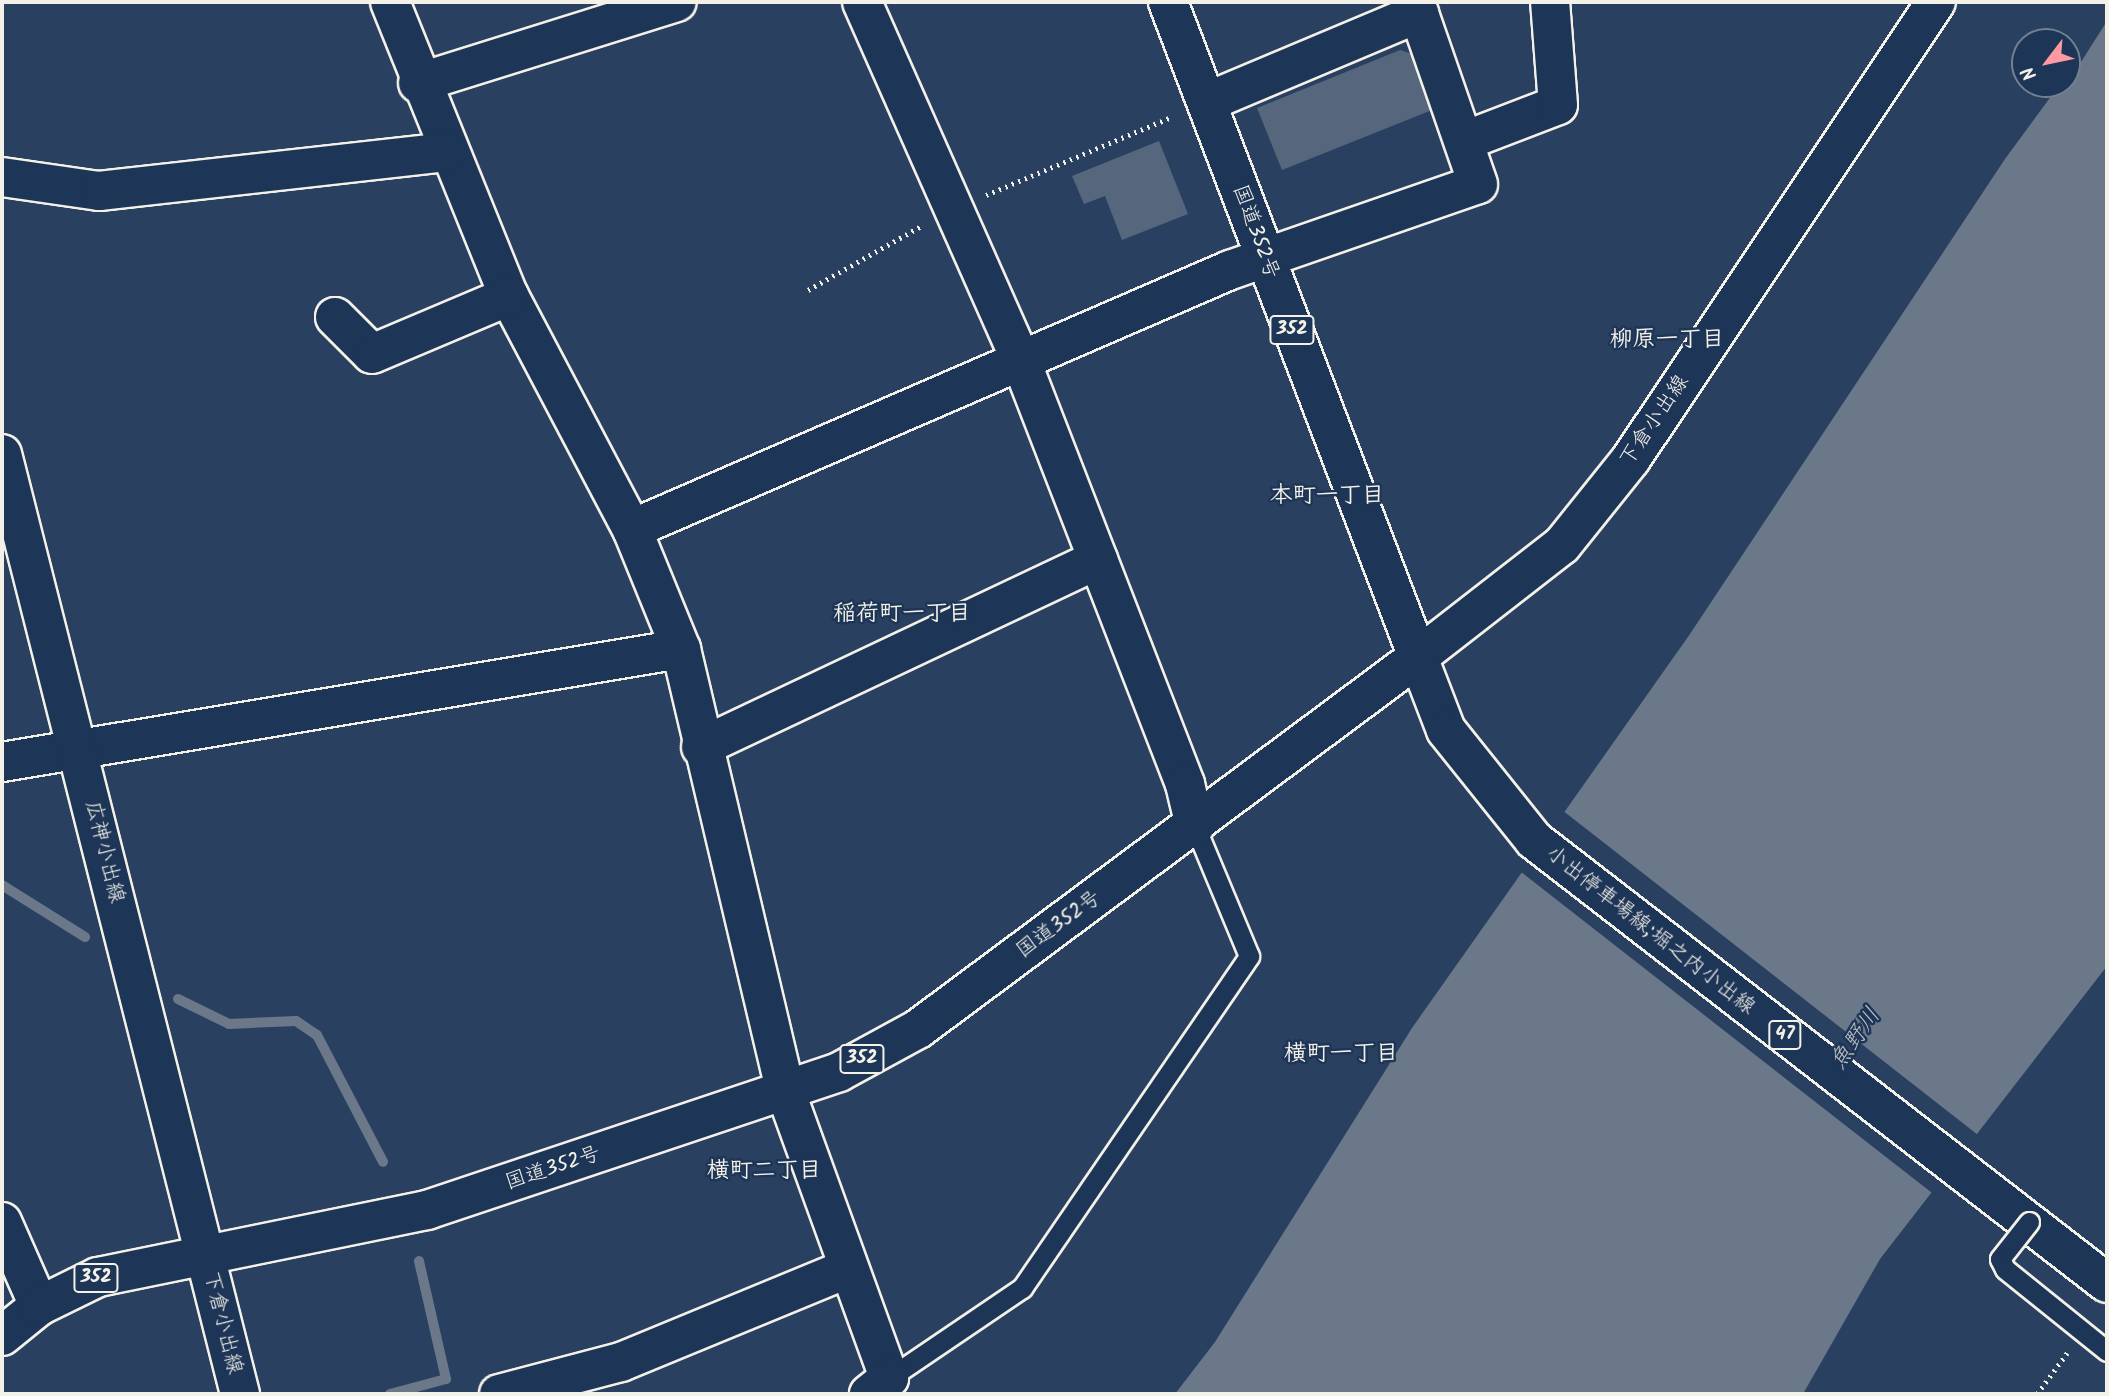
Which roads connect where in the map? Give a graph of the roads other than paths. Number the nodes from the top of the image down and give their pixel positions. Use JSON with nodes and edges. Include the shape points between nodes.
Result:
{"nodes":[{"id":1,"x":390,"y":2,"type":"edge"},
{"id":2,"x":677,"y":2,"type":"edge"},
{"id":3,"x":862,"y":2,"type":"edge"},
{"id":4,"x":1168,"y":2,"type":"edge"},
{"id":5,"x":1550,"y":2,"type":"edge"},
{"id":6,"x":1936,"y":2,"type":"edge"},
{"id":7,"x":1417,"y":7,"type":"edge"},
{"id":8,"x":418,"y":83,"type":"junction"},
{"id":9,"x":1207,"y":102,"type":"junction"},
{"id":10,"x":1467,"y":140,"type":"junction"},
{"id":11,"x":448,"y":152,"type":"junction"},
{"id":12,"x":2,"y":177,"type":"edge"},
{"id":13,"x":1264,"y":257,"type":"junction"},
{"id":14,"x":509,"y":296,"type":"junction"},
{"id":15,"x":335,"y":317,"type":"dead end"},
{"id":16,"x":1021,"y":361,"type":"junction"},
{"id":17,"x":2,"y":454,"type":"edge"},
{"id":18,"x":632,"y":529,"type":"junction"},
{"id":19,"x":1098,"y":559,"type":"junction"},
{"id":20,"x":681,"y":649,"type":"junction"},
{"id":21,"x":1418,"y":657,"type":"junction"},
{"id":22,"x":701,"y":747,"type":"junction"},
{"id":23,"x":79,"y":753,"type":"junction"},
{"id":24,"x":2,"y":762,"type":"edge"},
{"id":25,"x":1195,"y":826,"type":"junction"},
{"id":26,"x":786,"y":1093,"type":"junction"},
{"id":27,"x":2,"y":1222,"type":"edge"},
{"id":28,"x":2029,"y":1222,"type":"junction"},
{"id":29,"x":205,"y":1251,"type":"junction"},
{"id":30,"x":847,"y":1269,"type":"junction"},
{"id":31,"x":2107,"y":1283,"type":"edge"},
{"id":32,"x":39,"y":1306,"type":"junction"},
{"id":33,"x":2,"y":1336,"type":"edge"},
{"id":34,"x":2107,"y":1351,"type":"edge"},
{"id":35,"x":879,"y":1386,"type":"edge"},
{"id":36,"x":240,"y":1394,"type":"edge"},
{"id":37,"x":499,"y":1394,"type":"edge"}],
"edges":[{"from":1,"to":8,"type":"main road"},
{"from":2,"to":8,"type":"main road"},
{"from":3,"to":16,"type":"main road"},
{"from":4,"to":9,"type":"main road","name":"国道352号","number":"352"},
{"from":5,"to":10,"type":"main road","via":[[1558,105]]},
{"from":6,"to":21,"type":"main road","name":"下倉小出線","via":[[1631,459],[1562,545]]},
{"from":7,"to":9,"type":"main road"},
{"from":7,"to":10,"type":"main road"},
{"from":8,"to":11,"type":"main road"},
{"from":9,"to":13,"type":"main road","name":"国道352号","number":"352"},
{"from":10,"to":13,"type":"main road","via":[[1478,184]]},
{"from":11,"to":12,"type":"main road","via":[[99,191]]},
{"from":11,"to":14,"type":"main road"},
{"from":13,"to":16,"type":"main road"},
{"from":13,"to":21,"type":"main road","name":"国道352号","number":"352"},
{"from":14,"to":15,"type":"main road","via":[[372,354]]},
{"from":14,"to":18,"type":"main road"},
{"from":16,"to":18,"type":"main road"},
{"from":16,"to":19,"type":"main road"},
{"from":17,"to":23,"type":"main road","name":"広神小出線"},
{"from":18,"to":20,"type":"main road"},
{"from":19,"to":22,"type":"main road"},
{"from":19,"to":25,"type":"main road"},
{"from":20,"to":22,"type":"main road"},
{"from":20,"to":23,"type":"main road"},
{"from":21,"to":25,"type":"main road","name":"国道352号","number":"352"},
{"from":21,"to":28,"type":"main road","name":"小出停車場線;堀之内小出線","number":"47","via":[[1446,730],[1475,774],[1534,839],[1589,886]]},
{"from":22,"to":26,"type":"main road"},
{"from":23,"to":24,"type":"main road"},
{"from":23,"to":29,"type":"main road","name":"広神小出線"},
{"from":25,"to":26,"type":"main road","name":"国道352号","number":"352","via":[[918,1029]]},
{"from":25,"to":35,"type":"lane","via":[[1249,957],[1022,1288]]},
{"from":26,"to":29,"type":"main road","name":"国道352号","number":"352","via":[[427,1210]]},
{"from":26,"to":30,"type":"main road"},
{"from":27,"to":32,"type":"main road"},
{"from":28,"to":31,"type":"main road","name":"小出停車場線;堀之内小出線","number":"47"},
{"from":28,"to":34,"type":"lane","bridge":true,"via":[[2000,1259],[2005,1269]]},
{"from":29,"to":32,"type":"main road","name":"国道352号","number":"352","via":[[97,1277]]},
{"from":29,"to":36,"type":"main road","name":"下倉小出線"},
{"from":30,"to":35,"type":"main road"},
{"from":30,"to":37,"type":"main road","via":[[621,1362]]},
{"from":32,"to":33,"type":"main road","name":"国道352号","number":"352"}]}
